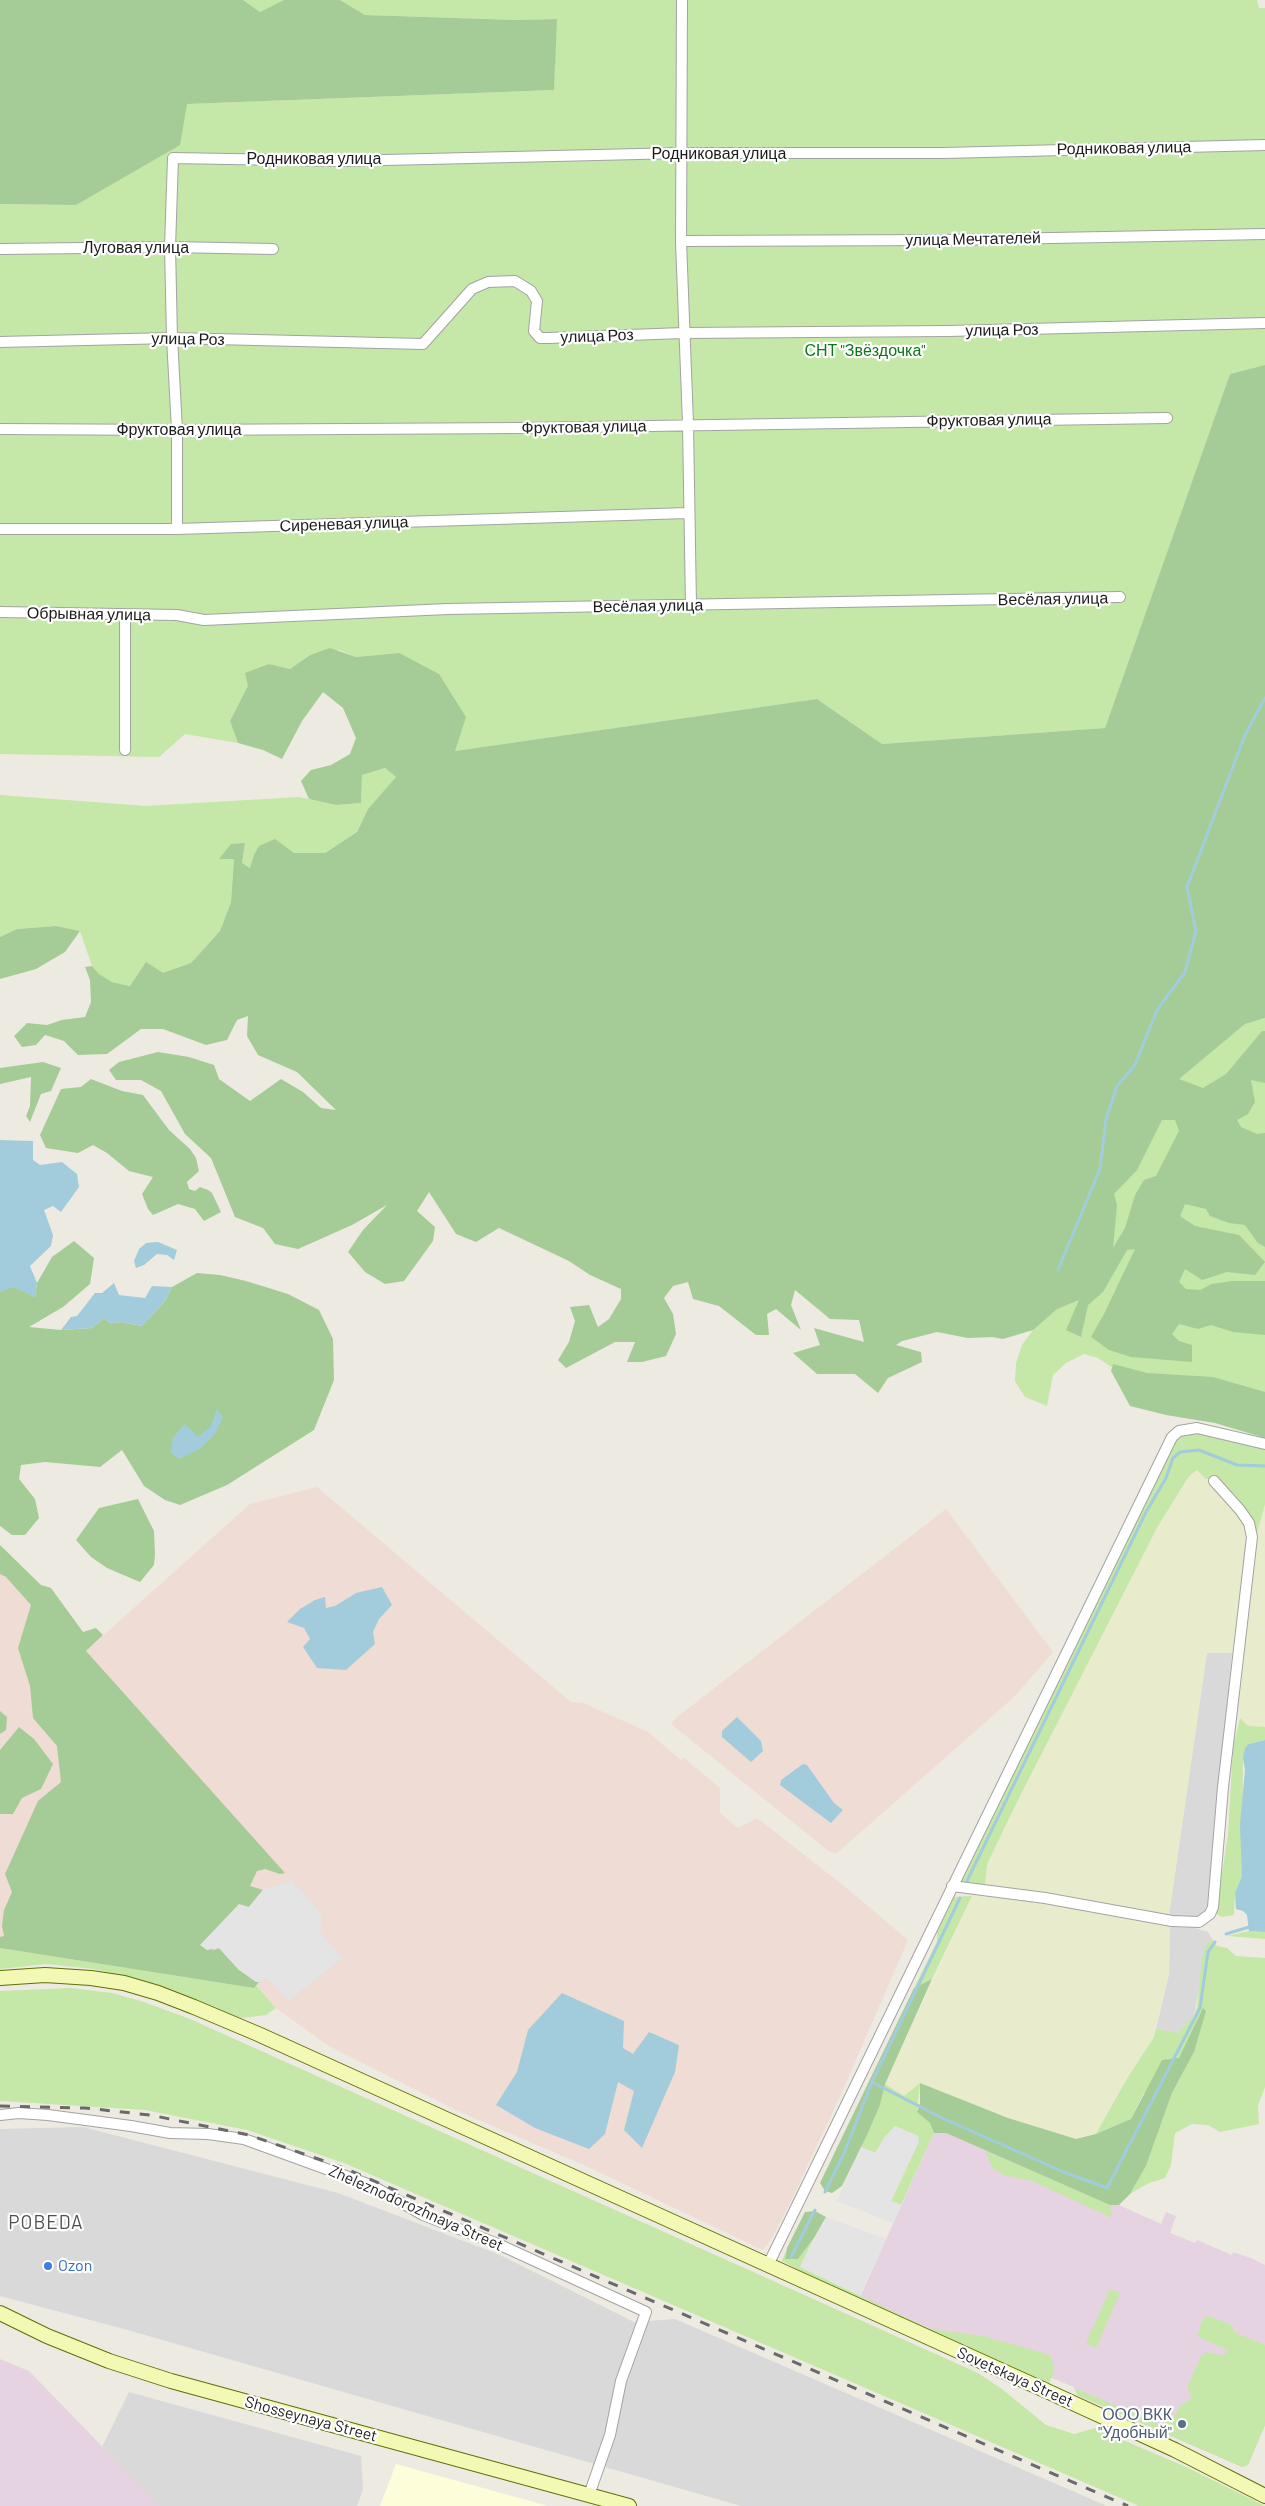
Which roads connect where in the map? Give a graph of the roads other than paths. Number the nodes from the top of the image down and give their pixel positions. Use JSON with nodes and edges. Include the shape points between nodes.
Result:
{"nodes":[{"id":1,"x":682,"y":0,"type":"edge"},
{"id":2,"x":1265,"y":145,"type":"edge"},
{"id":3,"x":681,"y":154,"type":"junction"},
{"id":4,"x":1265,"y":234,"type":"edge"},
{"id":5,"x":680,"y":242,"type":"junction"},
{"id":6,"x":170,"y":247,"type":"junction"},
{"id":7,"x":0,"y":249,"type":"edge"},
{"id":8,"x":272,"y":249,"type":"dead end"},
{"id":9,"x":1265,"y":323,"type":"edge"},
{"id":10,"x":683,"y":333,"type":"junction"},
{"id":11,"x":172,"y":338,"type":"junction"},
{"id":12,"x":0,"y":342,"type":"edge"},
{"id":13,"x":1167,"y":418,"type":"dead end"},
{"id":14,"x":688,"y":424,"type":"junction"},
{"id":15,"x":0,"y":429,"type":"edge"},
{"id":16,"x":178,"y":430,"type":"junction"},
{"id":17,"x":688,"y":513,"type":"junction"},
{"id":18,"x":0,"y":529,"type":"edge"},
{"id":19,"x":177,"y":529,"type":"junction"},
{"id":20,"x":1120,"y":597,"type":"dead end"},
{"id":21,"x":691,"y":606,"type":"junction"},
{"id":22,"x":0,"y":612,"type":"edge"},
{"id":23,"x":125,"y":615,"type":"junction"},
{"id":24,"x":177,"y":615,"type":"joint"},
{"id":25,"x":125,"y":750,"type":"dead end"},
{"id":26,"x":1265,"y":1444,"type":"edge"},
{"id":27,"x":1214,"y":1481,"type":"dead end"},
{"id":28,"x":952,"y":1886,"type":"junction"},
{"id":29,"x":0,"y":1978,"type":"edge"},
{"id":30,"x":0,"y":2115,"type":"edge"},
{"id":31,"x":768,"y":2265,"type":"junction"},
{"id":32,"x":0,"y":2313,"type":"edge"},
{"id":33,"x":589,"y":2495,"type":"junction"},
{"id":34,"x":1265,"y":2496,"type":"edge"},
{"id":35,"x":629,"y":2506,"type":"edge"}],
"edges":[{"from":1,"to":3,"type":"street"},
{"from":2,"to":3,"type":"street","name":"Родниковая улица","via":[[944,153]]},
{"from":3,"to":5,"type":"street"},
{"from":3,"to":6,"type":"street","name":"Родниковая улица","via":[[343,161],[173,158]]},
{"from":4,"to":5,"type":"street","name":"улица Мечтателей"},
{"from":5,"to":10,"type":"street"},
{"from":6,"to":7,"type":"street","name":"Луговая улица"},
{"from":6,"to":8,"type":"street","name":"Луговая улица"},
{"from":6,"to":11,"type":"street"},
{"from":9,"to":10,"type":"street","name":"улица Роз","via":[[948,331]]},
{"from":10,"to":11,"type":"street","name":"улица Роз","via":[[540,338],[534,331],[537,301],[531,291],[515,281],[488,282],[472,289],[423,344]]},
{"from":10,"to":14,"type":"street"},
{"from":11,"to":12,"type":"street","name":"улица Роз"},
{"from":11,"to":16,"type":"street"},
{"from":13,"to":14,"type":"street","name":"Фруктовая улица"},
{"from":14,"to":16,"type":"street","name":"Фруктовая улица"},
{"from":14,"to":17,"type":"street"},
{"from":15,"to":16,"type":"street","name":"Фруктовая улица"},
{"from":16,"to":19,"type":"street"},
{"from":17,"to":19,"type":"street","name":"Сиреневая улица"},
{"from":17,"to":21,"type":"street"},
{"from":18,"to":19,"type":"street","name":"Сиреневая улица"},
{"from":20,"to":21,"type":"street","name":"Весёлая улица"},
{"from":21,"to":24,"type":"street","name":"Весёлая улица","via":[[448,608],[204,620]]},
{"from":22,"to":23,"type":"street","name":"Обрывная улица"},
{"from":23,"to":24,"type":"street","name":"Обрывная улица"},
{"from":23,"to":25,"type":"street"},
{"from":26,"to":28,"type":"street","via":[[1197,1428],[1179,1431],[1172,1437]]},
{"from":27,"to":28,"type":"street","via":[[1249,1523],[1252,1537],[1210,1914],[1199,1922],[1172,1921],[1046,1898]]},
{"from":28,"to":31,"type":"street"},
{"from":29,"to":31,"type":"main road","name":"Sovetskaya Street","via":[[46,1975],[92,1978],[158,1993],[258,2034]]},
{"from":30,"to":33,"type":"street","name":"Zheleznodorozhnaya Street","via":[[48,2115],[170,2133],[244,2139],[373,2186],[424,2215],[498,2244],[646,2312],[621,2381],[610,2435]]},
{"from":31,"to":34,"type":"main road","name":"Sovetskaya Street","via":[[1150,2439]]},
{"from":32,"to":33,"type":"main road","name":"Shosseynaya Street","via":[[109,2361],[171,2381]]},
{"from":33,"to":35,"type":"main road","name":"Shosseynaya Street"}]}
